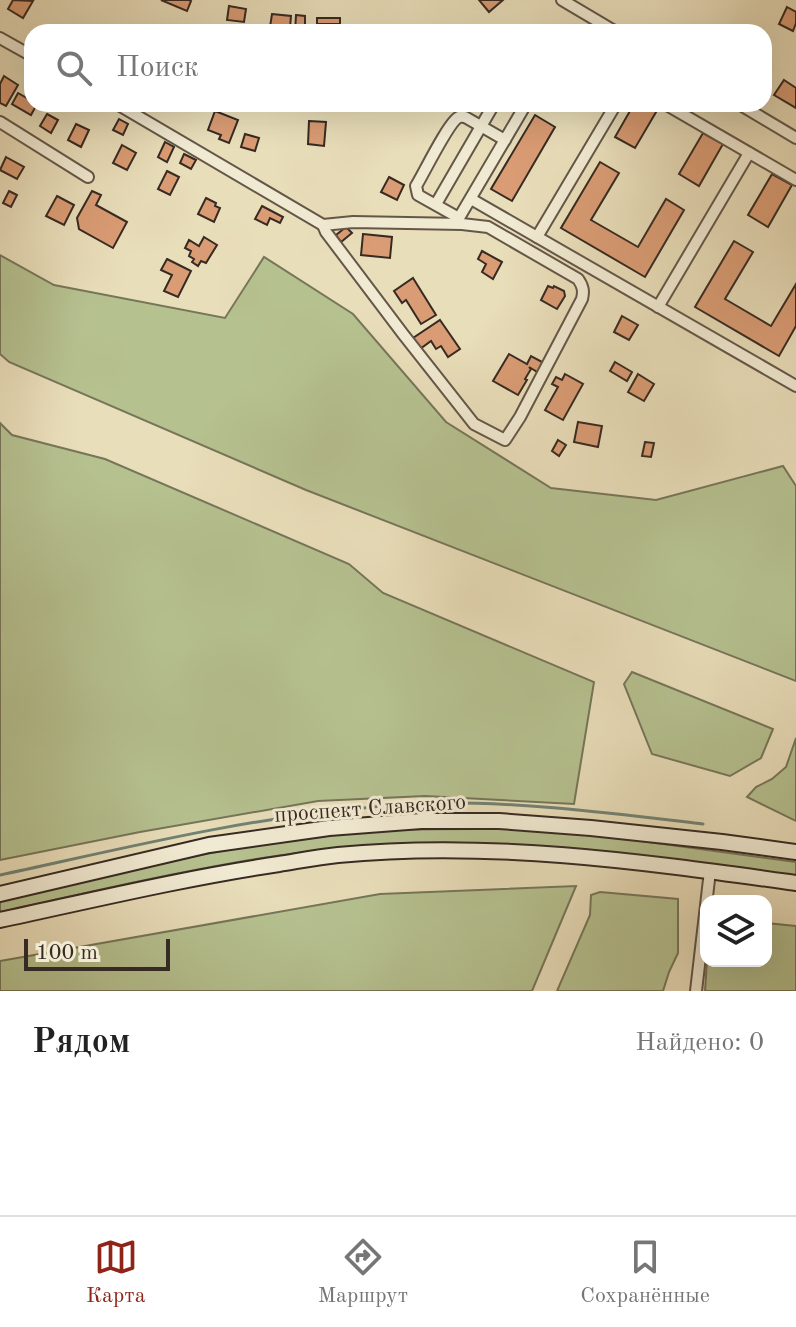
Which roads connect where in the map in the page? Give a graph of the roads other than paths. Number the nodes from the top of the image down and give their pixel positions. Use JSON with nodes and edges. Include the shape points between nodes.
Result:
{"nodes":[{"id":1,"x":562,"y":0,"type":"edge"},
{"id":2,"x":602,"y":24,"type":"edge"},
{"id":3,"x":0,"y":38,"type":"edge"},
{"id":4,"x":24,"y":52,"type":"edge"},
{"id":5,"x":131,"y":112,"type":"edge"},
{"id":6,"x":489,"y":112,"type":"edge"},
{"id":7,"x":521,"y":112,"type":"edge"},
{"id":8,"x":611,"y":112,"type":"edge"},
{"id":9,"x":679,"y":112,"type":"edge"},
{"id":10,"x":752,"y":112,"type":"edge"},
{"id":11,"x":0,"y":122,"type":"edge"},
{"id":12,"x":481,"y":126,"type":"junction"},
{"id":13,"x":796,"y":138,"type":"edge"},
{"id":14,"x":505,"y":140,"type":"junction"},
{"id":15,"x":749,"y":153,"type":"junction"},
{"id":16,"x":88,"y":177,"type":"dead end"},
{"id":17,"x":796,"y":180,"type":"edge"},
{"id":18,"x":471,"y":199,"type":"junction"},
{"id":19,"x":436,"y":204,"type":"junction"},
{"id":20,"x":458,"y":221,"type":"junction"},
{"id":21,"x":323,"y":225,"type":"junction"},
{"id":22,"x":537,"y":237,"type":"junction"},
{"id":23,"x":658,"y":307,"type":"junction"},
{"id":24,"x":795,"y":383,"type":"edge"},
{"id":25,"x":796,"y":852,"type":"edge"},
{"id":26,"x":710,"y":871,"type":"junction"},
{"id":27,"x":796,"y":883,"type":"edge"},
{"id":28,"x":0,"y":894,"type":"edge"},
{"id":29,"x":0,"y":920,"type":"edge"},
{"id":30,"x":696,"y":991,"type":"edge"}],
"edges":[{"from":1,"to":2,"type":"street"},
{"from":3,"to":4,"type":"street"},
{"from":5,"to":21,"type":"street"},
{"from":6,"to":12,"type":"street"},
{"from":7,"to":14,"type":"street"},
{"from":8,"to":22,"type":"street"},
{"from":9,"to":15,"type":"street"},
{"from":10,"to":13,"type":"street"},
{"from":11,"to":16,"type":"street"},
{"from":12,"to":14,"type":"street"},
{"from":12,"to":19,"type":"street"},
{"from":12,"to":19,"type":"street","via":[[459,117],[448,129],[416,186],[418,195]]},
{"from":14,"to":18,"type":"street"},
{"from":15,"to":17,"type":"street"},
{"from":15,"to":23,"type":"street"},
{"from":18,"to":20,"type":"street"},
{"from":18,"to":22,"type":"street"},
{"from":19,"to":20,"type":"street"},
{"from":20,"to":21,"type":"street"},
{"from":20,"to":21,"type":"street","via":[[488,227],[578,279],[584,293],[505,440],[474,424]]},
{"from":22,"to":23,"type":"street"},
{"from":23,"to":24,"type":"street"},
{"from":25,"to":28,"type":"main road","name":"проспект Славского","via":[[591,828],[421,821],[209,845]]},
{"from":26,"to":27,"type":"main road","name":"проспект Славского"},
{"from":26,"to":29,"type":"main road","name":"проспект Славского","via":[[512,851],[337,855],[214,874]]},
{"from":26,"to":30,"type":"street"}]}
